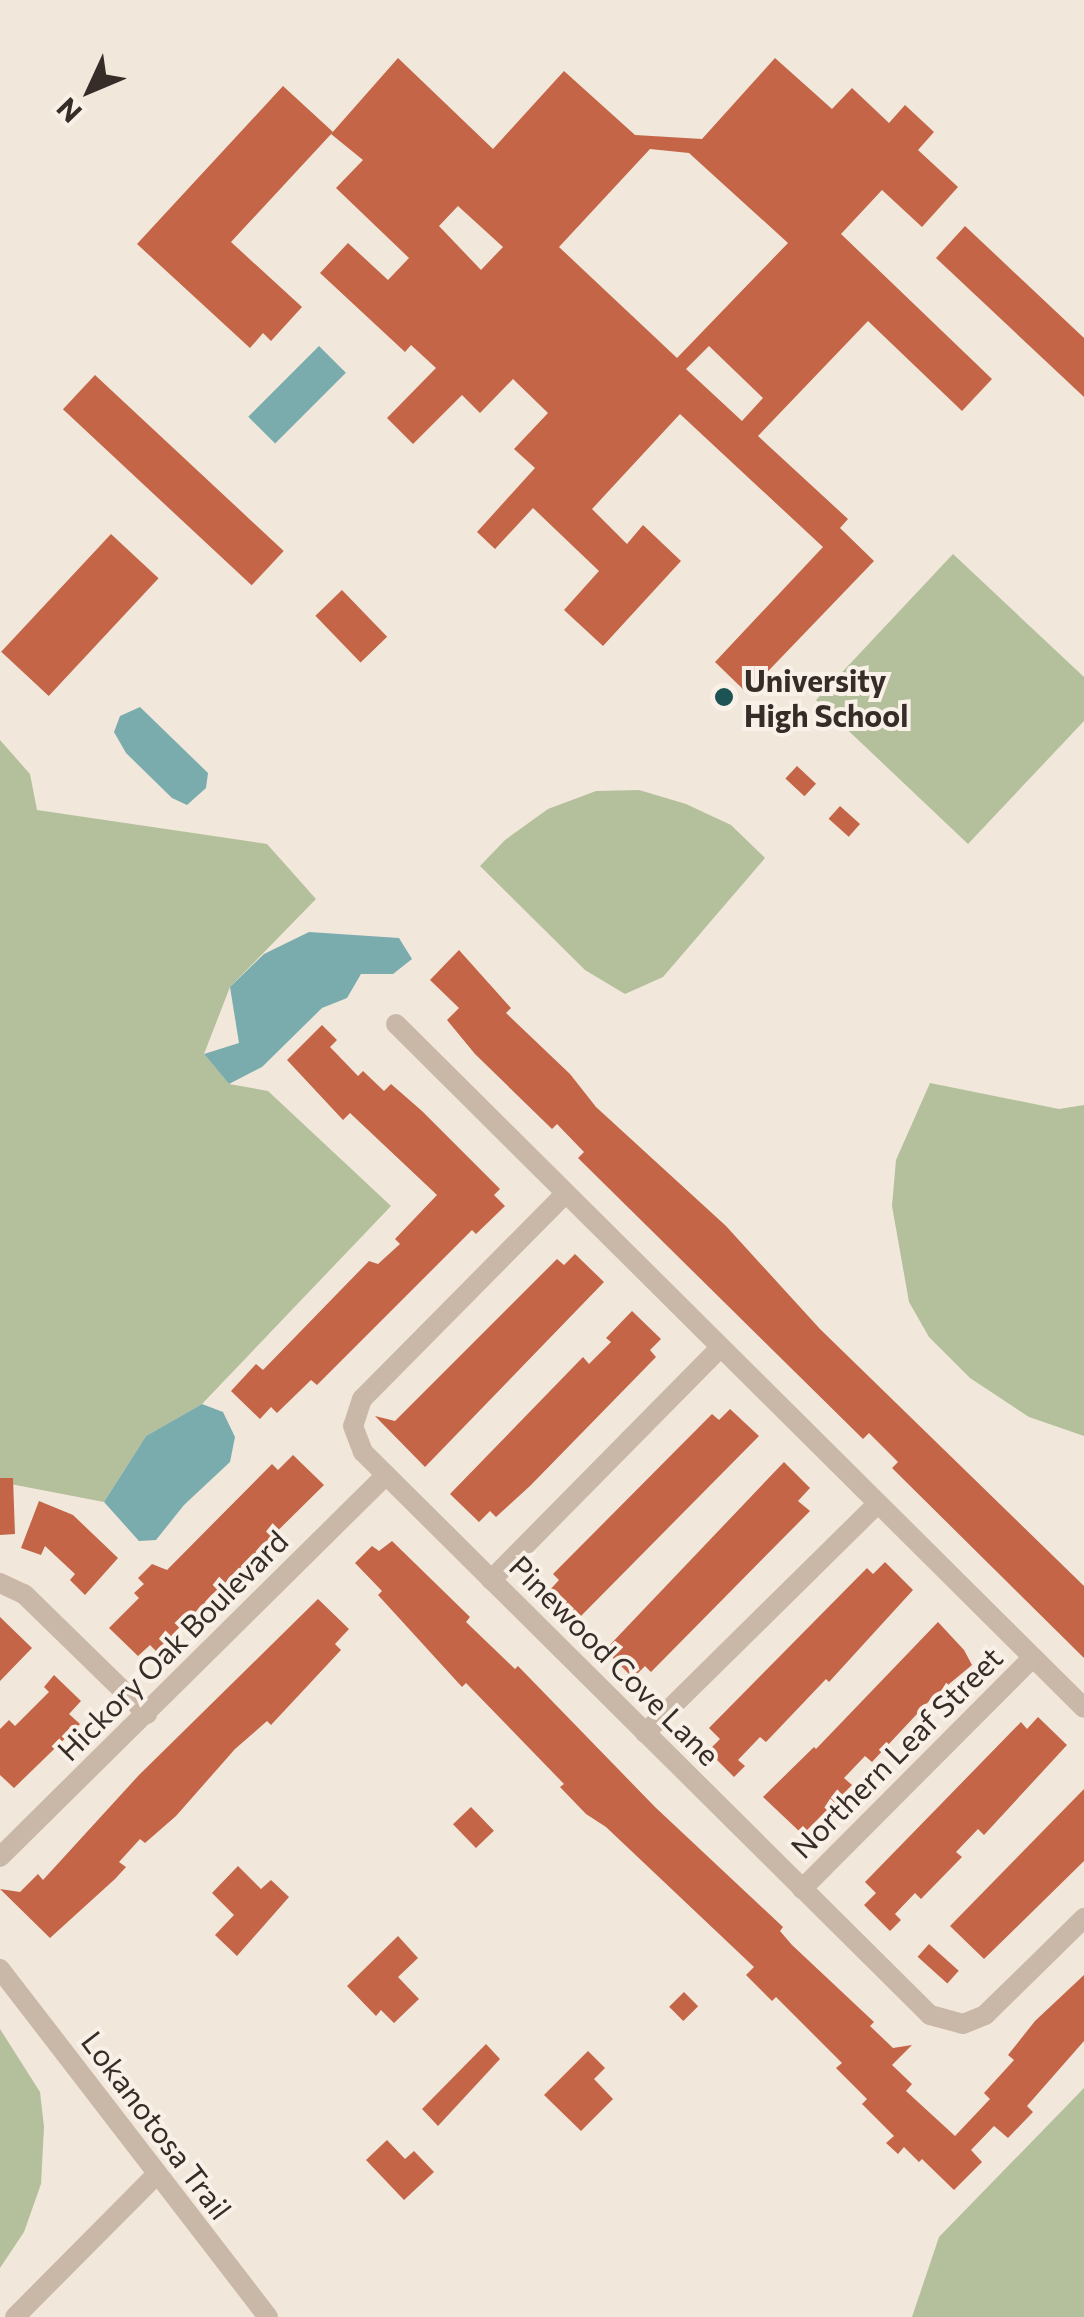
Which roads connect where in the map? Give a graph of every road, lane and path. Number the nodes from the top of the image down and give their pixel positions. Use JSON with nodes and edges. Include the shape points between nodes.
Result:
{"nodes":[{"id":1,"x":396,"y":1024,"type":"dead end"},
{"id":2,"x":566,"y":1192,"type":"junction"},
{"id":3,"x":721,"y":1347,"type":"junction"},
{"id":4,"x":386,"y":1475,"type":"junction"},
{"id":5,"x":878,"y":1503,"type":"junction"},
{"id":6,"x":491,"y":1580,"type":"junction"},
{"id":7,"x":0,"y":1584,"type":"edge"},
{"id":8,"x":1033,"y":1657,"type":"junction"},
{"id":9,"x":1084,"y":1708,"type":"edge"},
{"id":10,"x":147,"y":1714,"type":"junction"},
{"id":11,"x":645,"y":1733,"type":"junction"},
{"id":12,"x":0,"y":1857,"type":"edge"},
{"id":13,"x":802,"y":1889,"type":"junction"},
{"id":14,"x":1084,"y":1918,"type":"edge"},
{"id":15,"x":0,"y":1969,"type":"edge"},
{"id":16,"x":156,"y":2175,"type":"junction"},
{"id":17,"x":16,"y":2317,"type":"edge"},
{"id":18,"x":268,"y":2317,"type":"edge"}],
"edges":[{"from":1,"to":2,"type":"street"},
{"from":2,"to":3,"type":"street"},
{"from":2,"to":4,"type":"street","name":"Pinewood Cove Lane","via":[[362,1399],[356,1440]]},
{"from":3,"to":5,"type":"street"},
{"from":3,"to":6,"type":"street"},
{"from":4,"to":6,"type":"street","name":"Pinewood Cove Lane"},
{"from":4,"to":10,"type":"street","name":"Hickory Oak Boulevard"},
{"from":5,"to":8,"type":"street"},
{"from":5,"to":11,"type":"street"},
{"from":6,"to":11,"type":"street","name":"Pinewood Cove Lane"},
{"from":7,"to":10,"type":"street","via":[[24,1594]]},
{"from":8,"to":9,"type":"street"},
{"from":8,"to":13,"type":"street","name":"Northern Leaf Street"},
{"from":10,"to":12,"type":"street","name":"Hickory Oak Boulevard"},
{"from":11,"to":13,"type":"street","name":"Pinewood Cove Lane"},
{"from":13,"to":14,"type":"street","name":"Pinewood Cove Lane","via":[[930,2016],[950,2024],[986,2016]]},
{"from":15,"to":16,"type":"street","name":"Lokanotosa Trail"},
{"from":16,"to":17,"type":"street"},
{"from":16,"to":18,"type":"street","name":"Lokanotosa Trail"}]}
